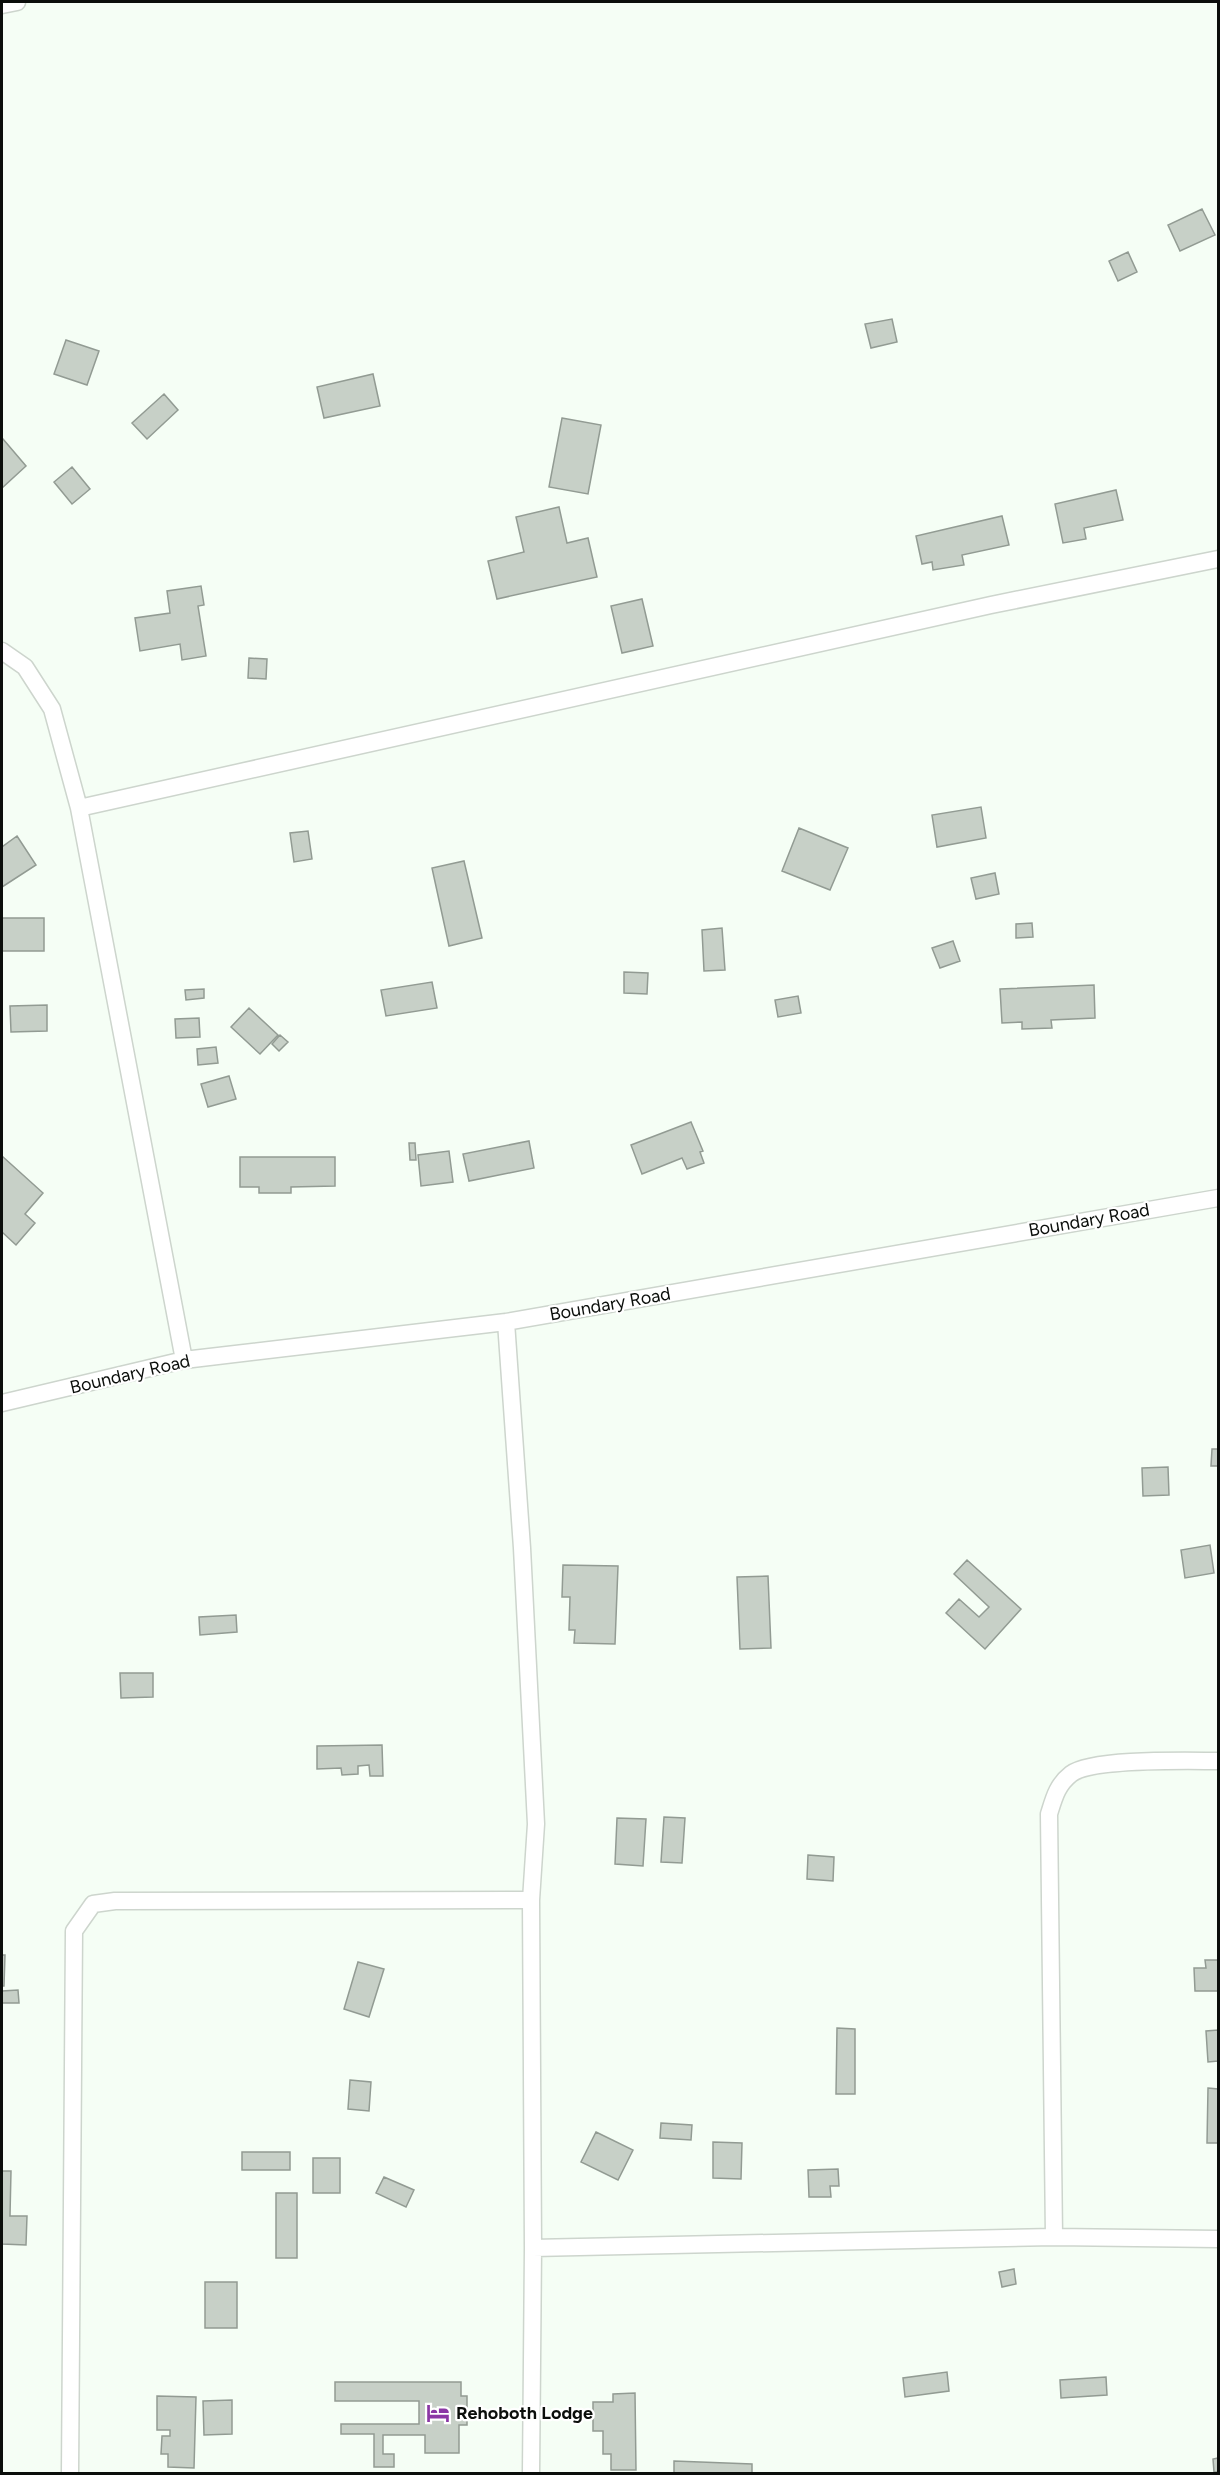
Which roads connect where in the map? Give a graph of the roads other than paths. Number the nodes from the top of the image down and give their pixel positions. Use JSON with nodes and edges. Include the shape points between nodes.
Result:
{"nodes":[{"id":1,"x":17,"y":2,"type":"edge"},
{"id":2,"x":2,"y":5,"type":"edge"},
{"id":3,"x":1218,"y":559,"type":"edge"},
{"id":4,"x":2,"y":651,"type":"edge"},
{"id":5,"x":79,"y":808,"type":"junction"},
{"id":6,"x":1218,"y":1198,"type":"edge"},
{"id":7,"x":506,"y":1322,"type":"junction"},
{"id":8,"x":184,"y":1360,"type":"junction"},
{"id":9,"x":2,"y":1403,"type":"edge"},
{"id":10,"x":1218,"y":1761,"type":"edge"},
{"id":11,"x":531,"y":1900,"type":"junction"},
{"id":12,"x":1054,"y":2237,"type":"junction"},
{"id":13,"x":1218,"y":2239,"type":"edge"},
{"id":14,"x":533,"y":2247,"type":"junction"},
{"id":15,"x":70,"y":2474,"type":"edge"},
{"id":16,"x":531,"y":2474,"type":"edge"}],
"edges":[{"from":1,"to":2,"type":"street"},
{"from":3,"to":5,"type":"street"},
{"from":4,"to":5,"type":"street","via":[[25,667],[52,709]]},
{"from":5,"to":8,"type":"street"},
{"from":6,"to":7,"type":"street","name":"Boundary Road"},
{"from":7,"to":8,"type":"street","name":"Boundary Road"},
{"from":7,"to":11,"type":"street","via":[[535,1813]]},
{"from":8,"to":9,"type":"street","name":"Boundary Road"},
{"from":10,"to":12,"type":"street","via":[[1098,1765],[1072,1773],[1056,1789],[1050,1814]]},
{"from":11,"to":14,"type":"street"},
{"from":11,"to":15,"type":"street","via":[[93,1904],[74,1931]]},
{"from":12,"to":13,"type":"street"},
{"from":12,"to":14,"type":"street"},
{"from":14,"to":16,"type":"street"}]}
